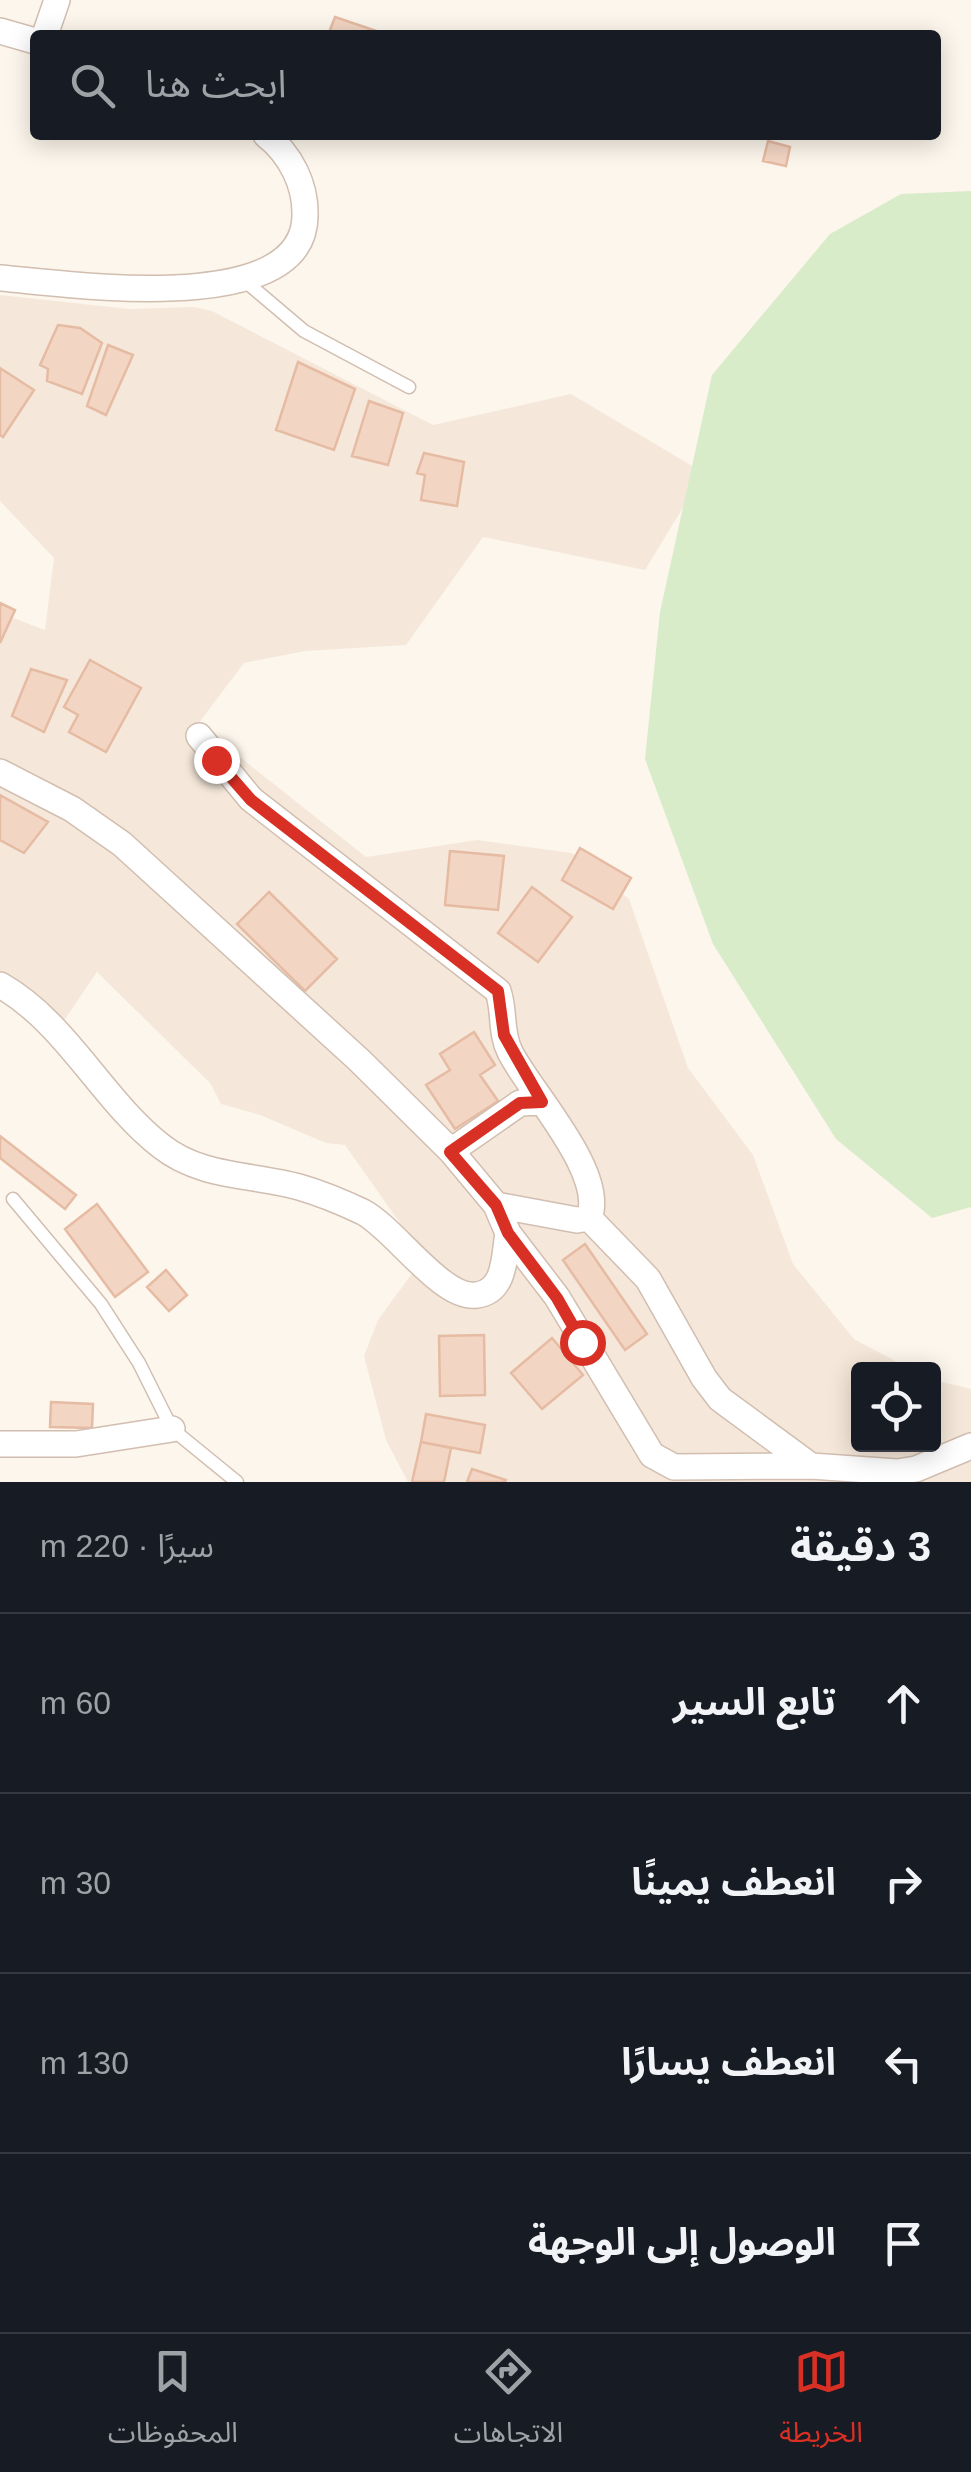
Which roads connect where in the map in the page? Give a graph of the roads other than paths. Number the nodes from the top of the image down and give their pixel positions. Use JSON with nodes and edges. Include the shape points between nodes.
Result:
{"nodes":[{"id":1,"x":56,"y":0,"type":"edge"},
{"id":2,"x":47,"y":30,"type":"edge"},
{"id":3,"x":0,"y":31,"type":"edge"},
{"id":4,"x":30,"y":40,"type":"edge"},
{"id":5,"x":270,"y":140,"type":"edge"},
{"id":6,"x":0,"y":278,"type":"edge"},
{"id":7,"x":245,"y":281,"type":"junction"},
{"id":8,"x":408,"y":387,"type":"dead end"},
{"id":9,"x":198,"y":736,"type":"dead end"},
{"id":10,"x":0,"y":772,"type":"edge"},
{"id":11,"x":0,"y":985,"type":"edge"},
{"id":12,"x":542,"y":1102,"type":"junction"},
{"id":13,"x":450,"y":1152,"type":"junction"},
{"id":14,"x":12,"y":1199,"type":"dead end"},
{"id":15,"x":496,"y":1205,"type":"junction"},
{"id":16,"x":590,"y":1218,"type":"junction"},
{"id":17,"x":508,"y":1233,"type":"junction"},
{"id":18,"x":172,"y":1429,"type":"junction"},
{"id":19,"x":0,"y":1444,"type":"edge"},
{"id":20,"x":971,"y":1446,"type":"edge"},
{"id":21,"x":811,"y":1466,"type":"junction"},
{"id":22,"x":238,"y":1482,"type":"edge"}],
"edges":[{"from":1,"to":2,"type":"street"},
{"from":3,"to":4,"type":"street"},
{"from":5,"to":7,"type":"street","via":[[292,165],[306,218],[286,255]]},
{"from":6,"to":7,"type":"street","via":[[94,286]]},
{"from":7,"to":8,"type":"lane","via":[[304,332]]},
{"from":9,"to":12,"type":"street","via":[[251,800],[492,982],[512,1055]]},
{"from":10,"to":13,"type":"street","via":[[122,844],[360,1060]]},
{"from":11,"to":17,"type":"street","via":[[42,1017],[165,1150],[206,1169],[300,1187],[365,1213],[449,1290],[479,1295],[494,1288]]},
{"from":12,"to":13,"type":"street","via":[[520,1103]]},
{"from":12,"to":16,"type":"street","via":[[587,1180]]},
{"from":13,"to":15,"type":"street"},
{"from":14,"to":18,"type":"lane","via":[[101,1304]]},
{"from":15,"to":16,"type":"street","via":[[546,1218]]},
{"from":15,"to":17,"type":"street"},
{"from":16,"to":21,"type":"street","via":[[648,1279],[720,1399]]},
{"from":17,"to":21,"type":"street","via":[[557,1298],[652,1456],[674,1467]]},
{"from":18,"to":19,"type":"street","via":[[76,1444]]},
{"from":18,"to":22,"type":"lane"},
{"from":20,"to":21,"type":"street","via":[[897,1472]]}]}
